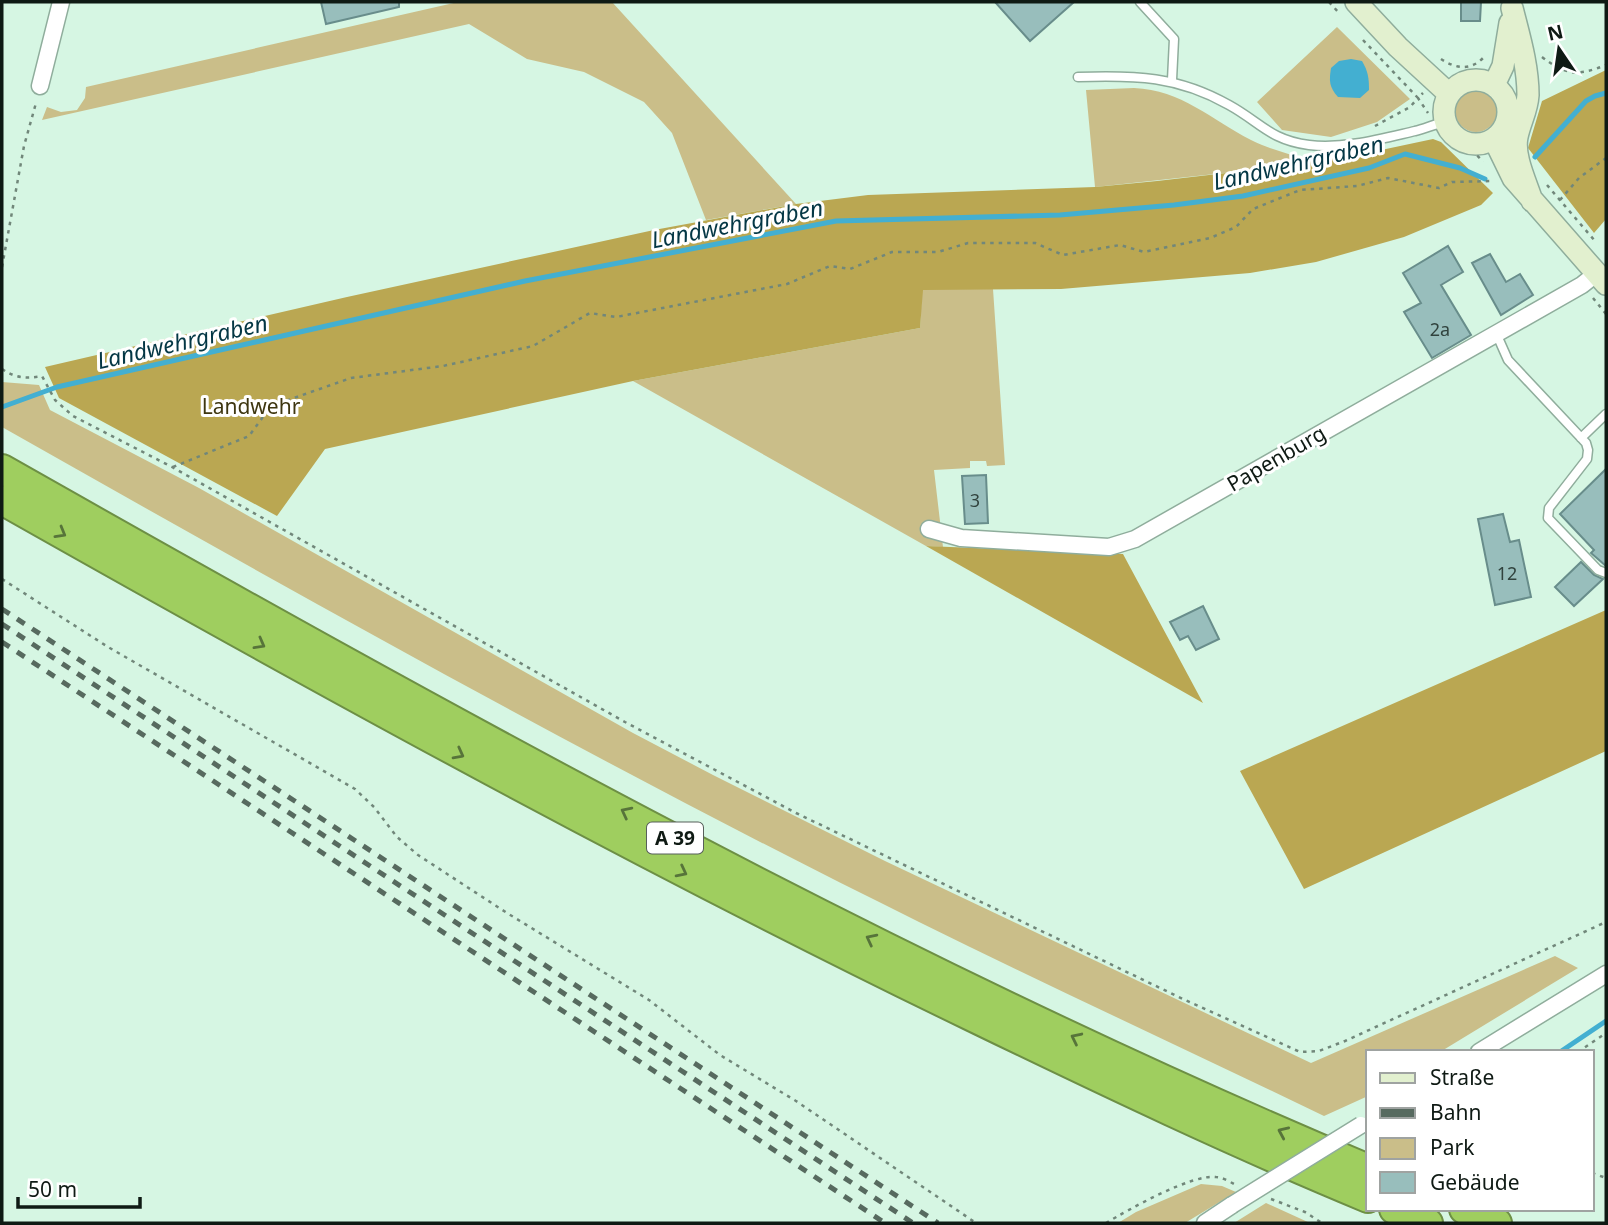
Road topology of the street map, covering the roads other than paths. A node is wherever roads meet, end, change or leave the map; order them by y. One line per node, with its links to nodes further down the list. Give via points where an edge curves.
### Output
1 (61, 2): 8 (street)
2 (1140, 2): 6 (lane, via 1174,39)
3 (1356, 2): 9 (main road)
4 (1512, 5): 7 (main road, via 1508,44); 12 (main road, via 1528,92 1516,149)
5 (1078, 77): 6 (lane, via 1126,75)
6 (1172, 80): 10 (lane, via 1229,105 1279,138 1308,145 1350,145)
7 (1494, 85): 9 (main road, via 1465,81); 11 (main road, via 1507,102 1508,112 1502,132)
8 (40, 86)
9 (1449, 94): 10 (main road)
10 (1441, 123): 11 (main road, via 1469,144)
11 (1494, 139): 12 (main road, via 1513,178)
12 (1532, 201): 13 (main road)
13 (1602, 279): 14 (street, Papenburg, via 1582,285)
14 (1496, 333): 16 (lane, via 1508,360); 19 (street, Papenburg, via 1135,539 1109,547 961,538)
15 (1606, 414): 16 (lane)
16 (1581, 438): 20 (lane, via 1587,459 1549,508 1548,518)
17 (2, 469): 24 (highway, A 39, one-way to 17, via 901,954 376,679)
18 (2, 500): 25 (highway, A 39, one-way to 25, via 363,702 739,901 1115,1086)
19 (929, 529)
20 (1606, 573)
21 (1606, 974): 22 (street)
22 (1482, 1050)
23 (1365, 1123): 28 (street, bridge)
24 (1366, 1168)
25 (1366, 1197)
26 (1399, 1211): 29 (highway)
27 (1469, 1211): 30 (highway)
28 (1205, 1223)
29 (1428, 1223)
30 (1497, 1223)

